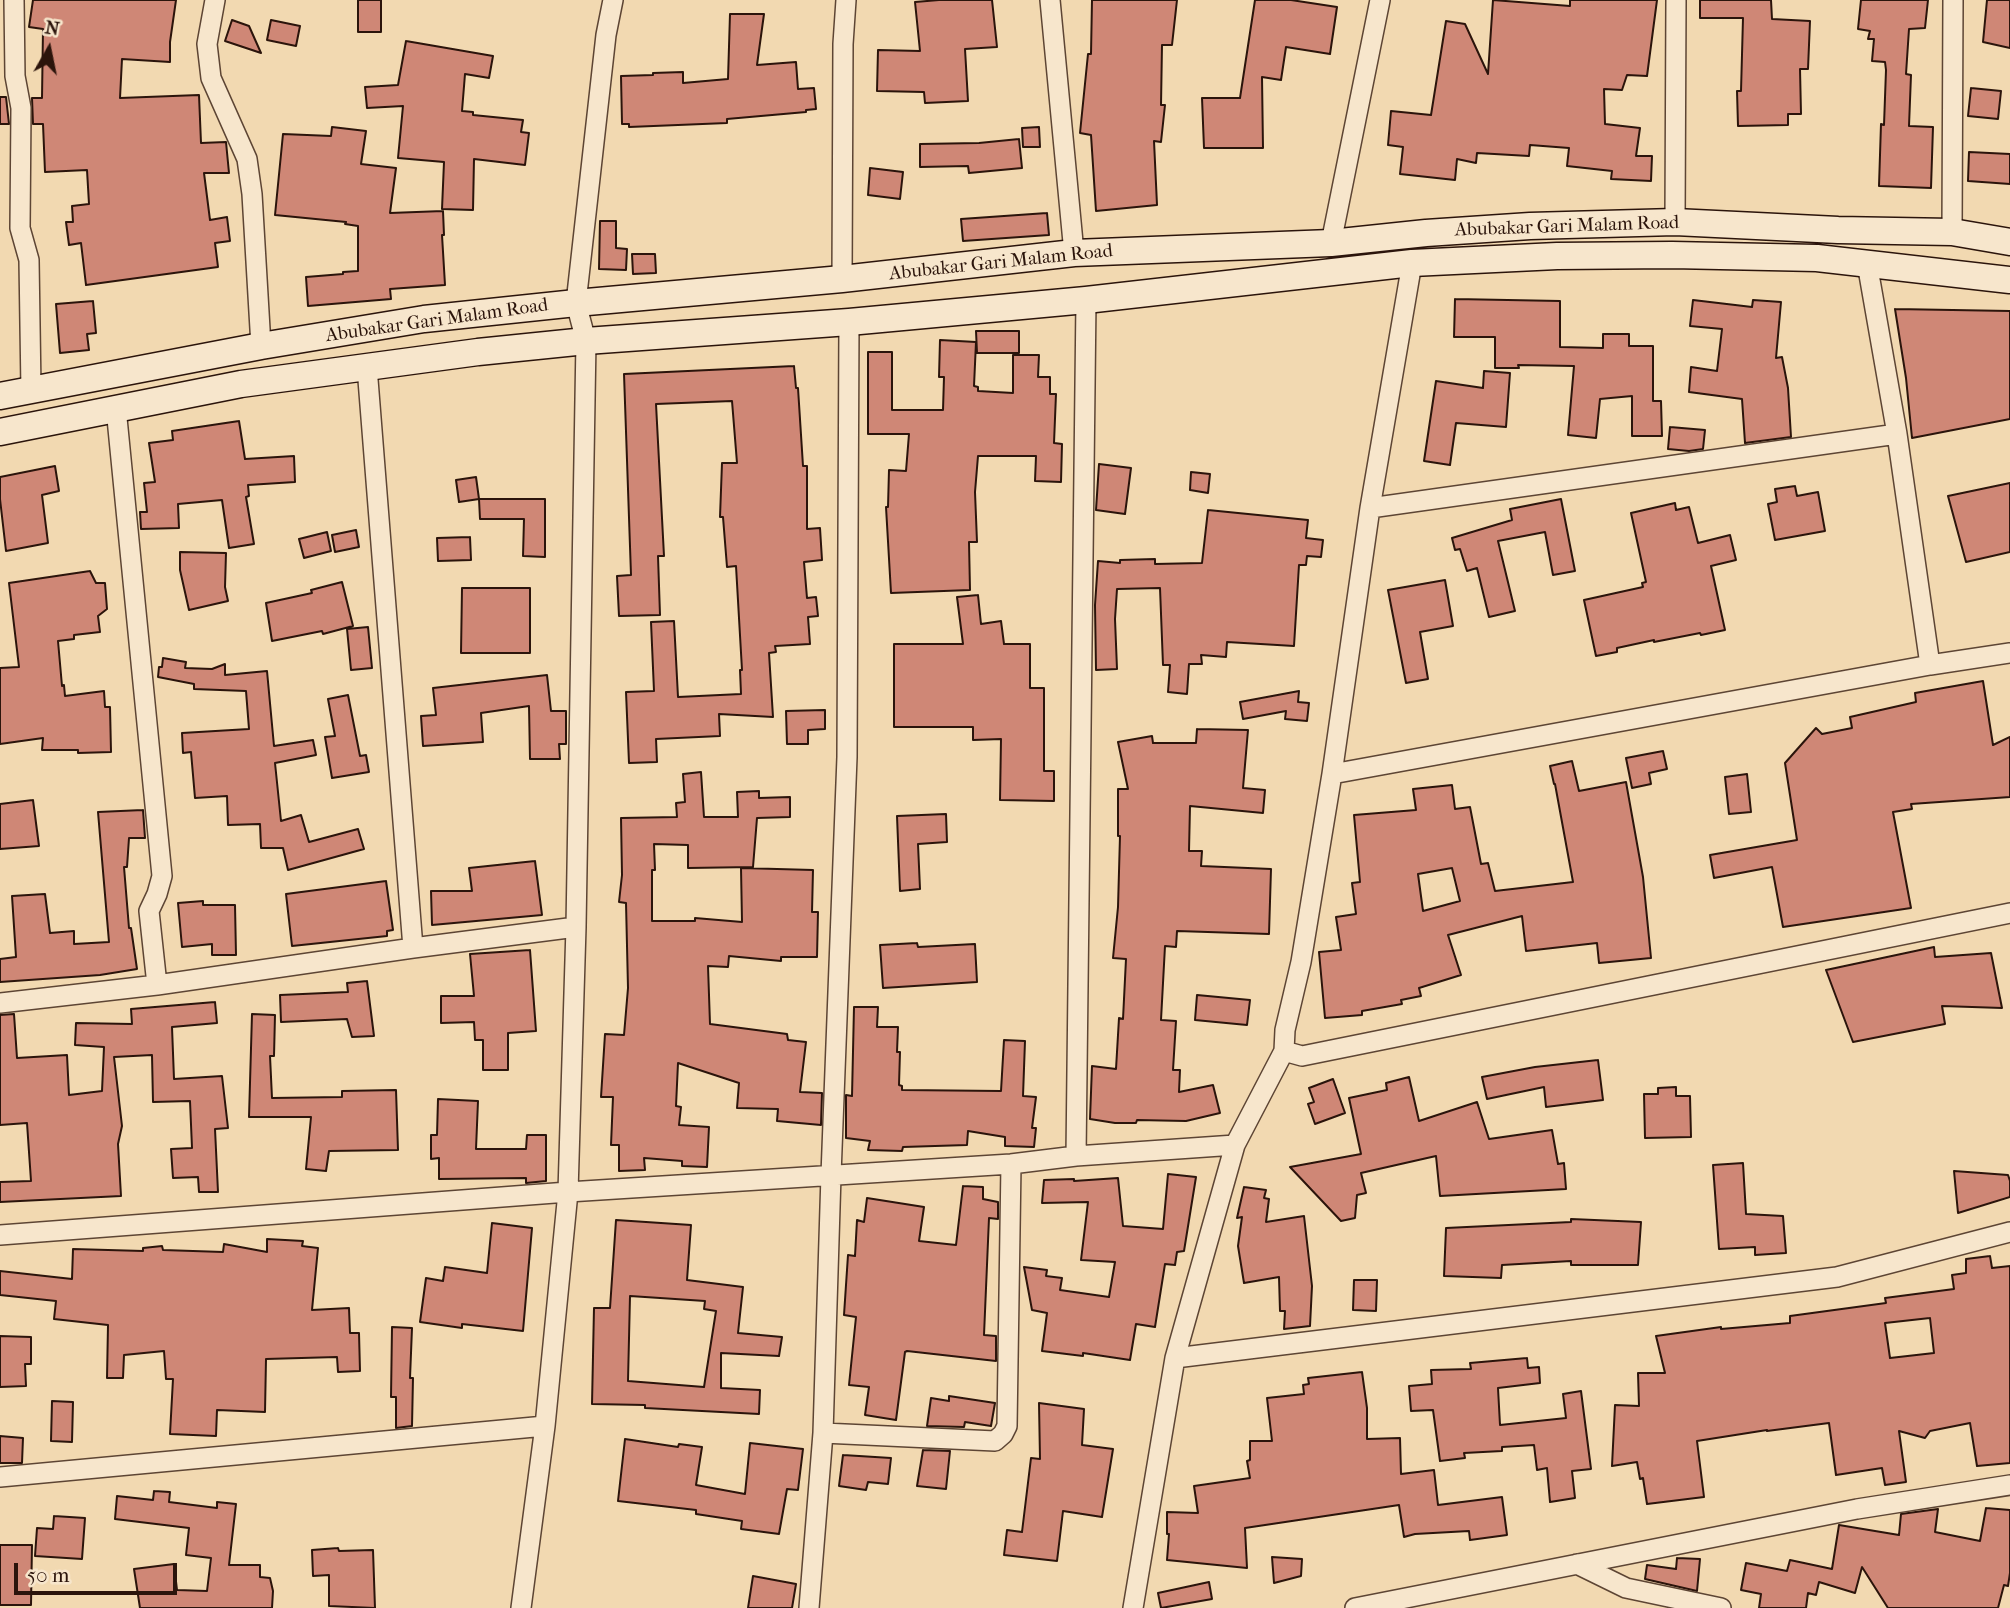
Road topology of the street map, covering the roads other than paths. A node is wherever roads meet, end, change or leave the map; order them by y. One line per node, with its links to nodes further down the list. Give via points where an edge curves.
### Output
1 (14, 0): 9 (street)
2 (215, 0): 23 (street, via 207,44 211,78 247,159)
3 (613, 0): 20 (street)
4 (846, 0): 17 (street)
5 (1050, 0): 14 (street)
6 (1380, 0): 13 (street)
7 (1676, 0): 10 (street)
8 (1953, 0): 11 (street)
9 (8, 76): 25 (street, via 21,108 20,228 29,260)
10 (1675, 222): 11 (street, Abubakar Gari Malam Road); 13 (street, Abubakar Gari Malam Road, via 1517,227)
11 (1952, 232): 12 (street, Abubakar Gari Malam Road)
12 (2010, 242)
13 (1331, 243): 14 (street, Abubakar Gari Malam Road)
14 (1074, 253): 17 (street, Abubakar Gari Malam Road)
15 (1412, 263): 16 (street, via 1672,255 1817,257); 19 (street); 30 (street)
16 (1867, 263): 18 (street); 29 (street)
17 (842, 279): 20 (street, Abubakar Gari Malam Road)
18 (2010, 280)
19 (1086, 300): 21 (street); 41 (street)
20 (576, 303): 22 (street); 23 (street, Abubakar Gari Malam Road, via 424,319)
21 (849, 322): 22 (street); 43 (street, via 847,757)
22 (586, 341): 24 (street); 35 (street)
23 (261, 346): 25 (street, Abubakar Gari Malam Road)
24 (368, 367): 27 (street, via 241,384); 36 (street)
25 (31, 390): 26 (street, Abubakar Gari Malam Road)
26 (0, 396)
27 (116, 408): 28 (street); 37 (street, via 162,876 149,911)
28 (0, 432)
29 (1896, 434): 30 (street); 32 (street)
30 (1370, 508): 33 (street)
31 (2010, 653): 32 (street)
32 (1930, 665): 33 (street)
33 (1332, 774): 39 (street)
34 (2010, 913): 39 (street, via 1302,1056)
35 (576, 927): 36 (street); 44 (street)
36 (413, 948): 37 (street)
37 (157, 985): 38 (street)
38 (0, 1003)
39 (1284, 1051): 40 (street)
40 (1235, 1145): 41 (street); 47 (street)
41 (1076, 1156): 42 (street)
42 (1010, 1164): 43 (street); 49 (street, via 1007,1426 1003,1434 995,1441)
43 (831, 1175): 44 (street); 49 (street)
44 (568, 1192): 46 (street); 48 (street)
45 (2010, 1232): 47 (street, via 1838,1277)
46 (0, 1235)
47 (1175, 1359): 55 (street)
48 (545, 1426): 50 (street); 53 (street)
49 (823, 1433): 54 (street)
50 (0, 1477)
51 (2010, 1485): 52 (street, via 1857,1508)
52 (1577, 1564): 56 (street); 57 (street, via 1626,1588)
53 (520, 1608)
54 (809, 1608)
55 (1133, 1608)
56 (1355, 1608)
57 (1721, 1608)

